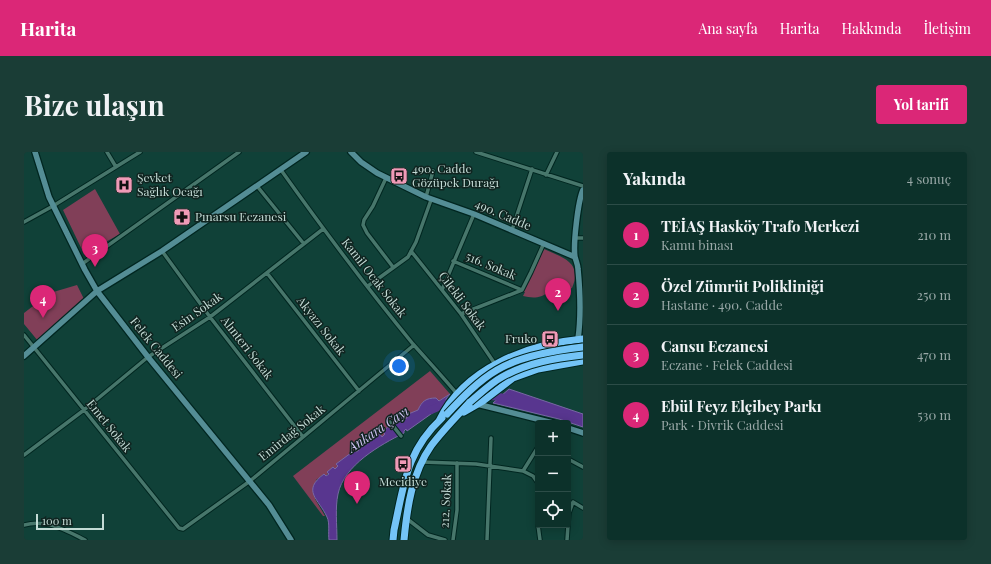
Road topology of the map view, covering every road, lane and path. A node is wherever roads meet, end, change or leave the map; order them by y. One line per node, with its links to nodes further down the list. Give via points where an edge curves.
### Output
1 (35, 152): 19 (street, Felek Caddesi)
2 (107, 152): 9 (street)
3 (140, 152): 9 (street)
4 (239, 152): 32 (street)
5 (350, 152): 14 (street, 490. Cadde)
6 (476, 152): 11 (street)
7 (557, 152): 13 (street)
8 (304, 153): 10 (street)
9 (116, 167): 19 (street)
10 (281, 170): 15 (street); 22 (street, Kamil Ocak Sokak)
11 (532, 170): 13 (street); 23 (street)
12 (433, 171): 18 (street)
13 (546, 175): 16 (street)
14 (386, 178): 18 (street, 490. Cadde); 33 (street, via 363,225)
15 (257, 186): 27 (street); 28 (street)
16 (583, 186)
17 (583, 190): 24 (street, via 577,217)
18 (428, 198): 20 (street, 490. Cadde); 29 (street, via 416,242)
19 (53, 206): 21 (street); 32 (street, Felek Caddesi)
20 (474, 214): 23 (street, 490. Cadde); 31 (street)
21 (24, 222)
22 (323, 229): 27 (street, Esin Sokak); 36 (street, Kamil Ocak Sokak)
23 (512, 230): 26 (street, 490. Cadde)
24 (576, 238): 25 (street); 30 (street)
25 (583, 238)
26 (544, 243): 30 (street, 490. Cadde); 38 (street)
27 (304, 244): 34 (street, Esin Sokak)
28 (162, 251): 39 (street); 41 (street, Alınteri Sokak)
29 (411, 251): 33 (street, via 408,257); 37 (street, Çilekli Sokak)
30 (575, 257): 35 (street)
31 (453, 261): 37 (street); 38 (street, 516. Sokak)
32 (82, 264): 39 (street, Felek Caddesi)
33 (393, 267): 36 (street)
34 (267, 273): 41 (street, Esin Sokak); 54 (street, Akyazı Sokak)
35 (581, 283): 43 (street)
36 (368, 286): 45 (street, Kamil Ocak Sokak)
37 (442, 290): 40 (street, Çilekli Sokak)
38 (522, 290): 40 (street)
39 (97, 291): 47 (street); 50 (street, Felek Caddesi)
40 (461, 314): 52 (street, Çilekli Sokak)
41 (210, 317): 50 (street, Esin Sokak); 63 (street, Alınteri Sokak)
42 (24, 335): 47 (street, Emet Sokak)
43 (580, 340): 44 (highway); 51 (highway, via 570,345 568,351 570,357)
44 (556, 343): 52 (highway); 53 (highway, via 561,344 565,353 564,361)
45 (414, 345): 54 (street, Emirdağ Sokak); 55 (street, Kamil Ocak Sokak)
46 (583, 347): 58 (highway, bridge, via 539,354 499,369)
47 (33, 348): 49 (street); 57 (street, Emet Sokak)
48 (583, 355): 56 (highway, bridge, via 546,360 517,370 487,388)
49 (24, 356)
50 (148, 357): 57 (street, Esin Sokak); 75 (street, Felek Caddesi)
51 (582, 361): 53 (highway)
52 (495, 364): 55 (highway)
53 (558, 365): 56 (highway, via 526,372)
54 (359, 390): 63 (street, Emirdağ Sokak)
55 (456, 396): 58 (highway)
56 (477, 402): 59 (street); 69 (highway, via 455,418 431,446)
57 (84, 410): 67 (street, Esin Sokak); 80 (street, Emet Sokak)
58 (445, 413): 85 (highway, via 414,453 408,468)
59 (541, 420)
60 (390, 422): 64 (street)
61 (571, 429): 62 (street)
62 (583, 434)
63 (303, 436): 75 (street, Emirdağ Sokak)
64 (401, 436)
65 (491, 438): 71 (street)
66 (535, 452): 73 (street)
67 (24, 455)
68 (571, 461): 72 (street)
69 (422, 462): 70 (street); 78 (highway, via 414,482)
70 (457, 463): 71 (street); 88 (street, 212. Sokak, via 458,510)
71 (490, 466): 73 (street); 89 (street)
72 (583, 468)
73 (523, 471): 74 (street)
74 (535, 479)
75 (250, 481): 80 (street, Emirdağ Sokak, via 183,529); 84 (street, Felek Caddesi)
76 (571, 508): 77 (street, via 573,502)
77 (583, 508)
78 (406, 518): 86 (highway); 87 (street, via 428,535)
79 (24, 525): 83 (street, via 45,523)
80 (179, 528)
81 (538, 528): 90 (street)
82 (568, 528): 91 (street)
83 (85, 540)
84 (291, 540)
85 (393, 540)
86 (404, 540)
87 (445, 540)
88 (453, 540)
89 (487, 540)
90 (540, 540)
91 (567, 540)

